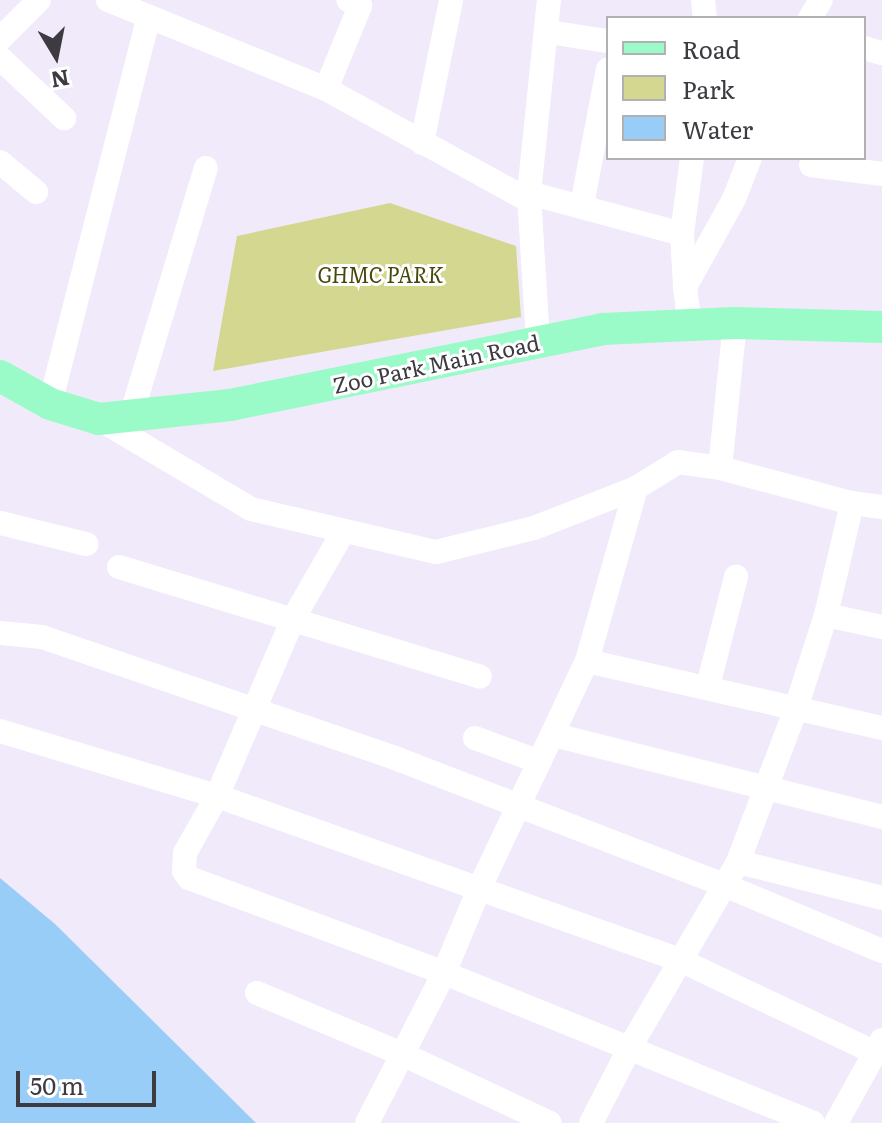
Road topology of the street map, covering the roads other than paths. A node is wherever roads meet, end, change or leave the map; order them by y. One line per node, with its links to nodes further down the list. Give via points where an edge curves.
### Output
1 (39, 0): 6 (street)
2 (108, 0): 7 (street)
3 (451, 0): 15 (street)
4 (549, 0): 8 (street)
5 (357, 2): 13 (street)
6 (9, 12): 9 (street)
7 (149, 17): 13 (street); 32 (street)
8 (548, 32): 10 (street); 23 (street)
9 (0, 39)
10 (606, 41)
11 (0, 58): 14 (street)
12 (606, 79): 24 (street)
13 (326, 89): 15 (street)
14 (64, 118)
15 (422, 143): 23 (street)
16 (692, 160): 25 (street)
17 (749, 160): 26 (street, via 734,199)
18 (0, 162): 22 (street)
19 (811, 165): 21 (street)
20 (206, 168): 33 (street)
21 (882, 174)
22 (36, 192)
23 (530, 197): 24 (street); 30 (street)
24 (582, 205): 25 (street)
25 (682, 234): 26 (street)
26 (685, 287): 28 (street)
27 (735, 323): 28 (main road, Zoo Park Main Road); 29 (main road, Zoo Park Main Road); 35 (street)
28 (690, 327): 30 (main road, Zoo Park Main Road, via 602,329)
29 (882, 327)
30 (538, 342): 33 (main road, Zoo Park Main Road, via 230,405)
31 (0, 376): 32 (main road, Zoo Park Main Road)
32 (50, 404): 34 (main road, Zoo Park Main Road)
33 (131, 416): 34 (main road, Zoo Park Main Road)
34 (99, 419): 40 (street, via 251,509)
35 (720, 468): 36 (street, via 678,462); 37 (street)
36 (636, 488): 40 (street, via 534,528 436,552); 48 (street)
37 (852, 503): 38 (street); 44 (street)
38 (882, 507)
39 (0, 523): 41 (street)
40 (343, 532): 45 (street)
41 (86, 544)
42 (119, 567): 45 (street)
43 (736, 577): 50 (street)
44 (826, 615): 46 (street); 52 (street)
45 (293, 619): 49 (street); 51 (street)
46 (882, 627)
47 (0, 633): 51 (street, via 42,637)
48 (587, 661): 50 (street); 55 (street)
49 (480, 677)
50 (708, 686): 52 (street)
51 (253, 707): 59 (street); 60 (street)
52 (795, 711): 53 (street); 58 (street)
53 (882, 728)
54 (0, 731): 59 (street)
55 (554, 735): 57 (street); 58 (street)
56 (475, 738): 57 (street)
57 (540, 762): 60 (street)
58 (768, 787): 61 (street); 62 (street)
59 (217, 796): 64 (street); 68 (street, via 185,853 189,878)
60 (519, 807): 63 (street); 64 (street)
61 (882, 817)
62 (738, 862): 63 (street); 65 (street)
63 (724, 885): 66 (street); 67 (street)
64 (480, 887): 67 (street); 68 (street)
65 (882, 898)
66 (882, 951)
67 (682, 961): 70 (street); 71 (street)
68 (444, 973): 71 (street); 72 (street)
69 (257, 993): 72 (street)
70 (879, 1046): 77 (street)
71 (630, 1047): 75 (street); 76 (street)
72 (402, 1054): 73 (street); 74 (street)
73 (367, 1123)
74 (550, 1123)
75 (591, 1123)
76 (813, 1123)
77 (836, 1123)

